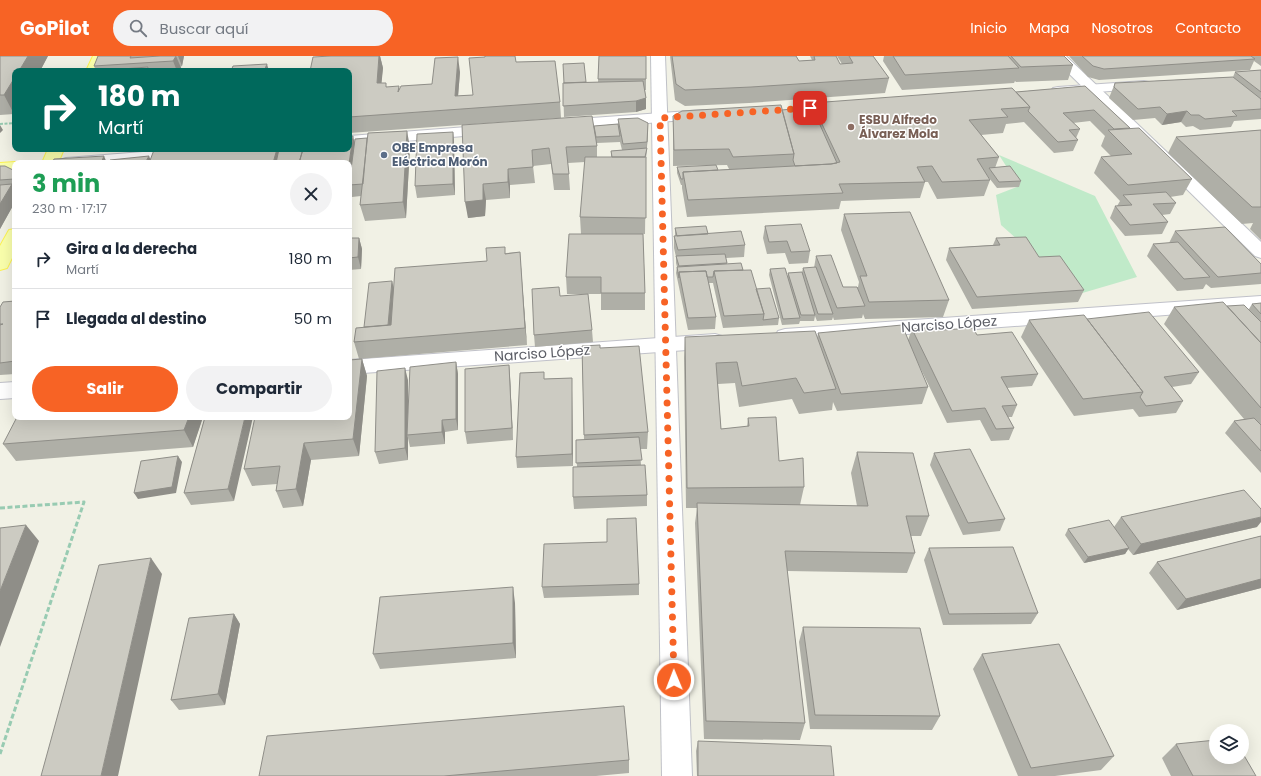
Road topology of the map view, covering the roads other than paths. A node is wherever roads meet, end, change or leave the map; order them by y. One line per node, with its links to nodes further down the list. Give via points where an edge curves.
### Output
1 (100, 56): 4 (main road)
2 (658, 56): 9 (main road)
3 (1058, 56): 6 (main road)
4 (94, 68)
5 (1160, 84): 6 (main road)
6 (1090, 89): 7 (main road); 18 (main road)
7 (1044, 92)
8 (715, 114): 9 (main road)
9 (660, 118): 10 (main road); 23 (main road)
10 (548, 126)
11 (508, 129): 12 (main road)
12 (352, 141)
13 (194, 153): 14 (main road)
14 (104, 160)
15 (12, 167): 16 (main road)
16 (0, 168)
17 (12, 240): 19 (main road)
18 (1261, 252)
19 (0, 264)
20 (1261, 302): 21 (main road, Narciso López)
21 (769, 337)
22 (737, 339): 23 (main road, Narciso López)
23 (665, 344): 24 (main road, Narciso López); 27 (main road)
24 (352, 367)
25 (12, 390): 26 (main road)
26 (0, 391)
27 (677, 776)

